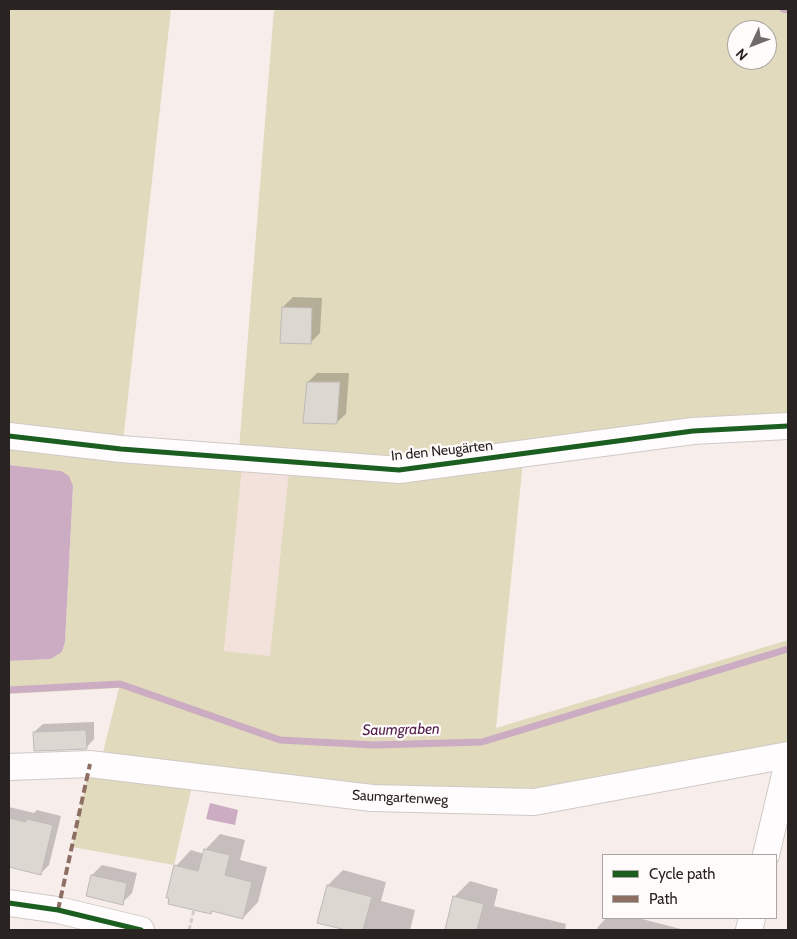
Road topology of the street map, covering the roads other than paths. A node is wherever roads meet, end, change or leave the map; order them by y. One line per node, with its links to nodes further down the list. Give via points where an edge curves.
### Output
1 (788, 426): 2 (street, In den Neugärten, via 693,431 399,470 121,449)
2 (9, 436)
3 (788, 755): 5 (street, Saumgartenweg, via 534,802 372,798 90,764)
4 (788, 762): 6 (street)
5 (9, 767)
6 (766, 854)
7 (9, 903): 8 (street, via 58,910)
8 (141, 930)

